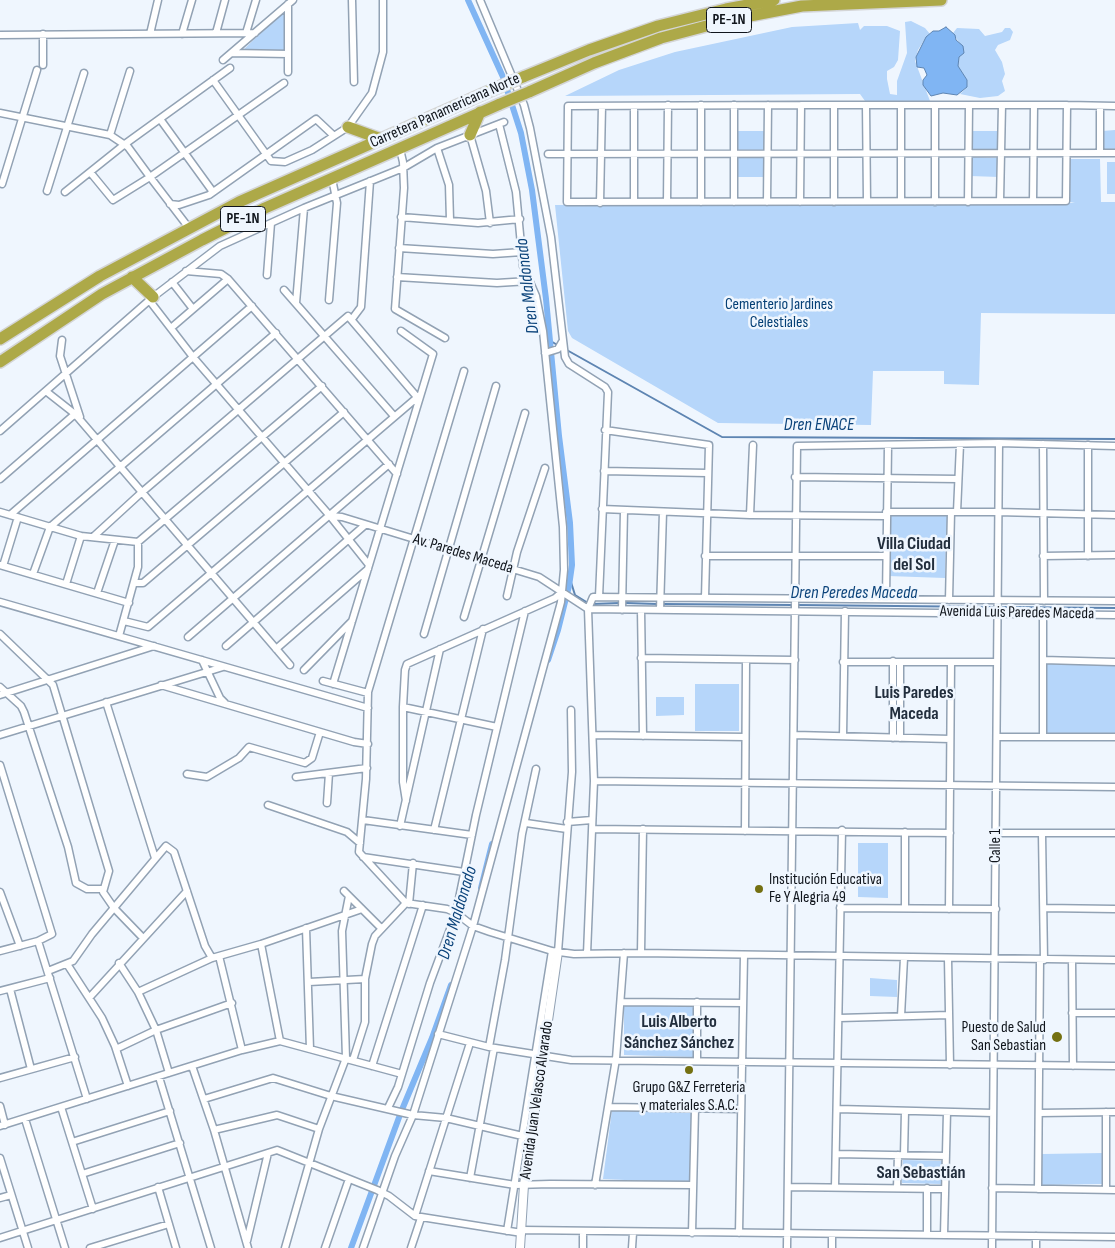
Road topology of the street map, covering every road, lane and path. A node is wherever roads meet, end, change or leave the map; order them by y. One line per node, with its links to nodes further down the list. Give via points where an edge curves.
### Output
1 (158, 0): 14 (street)
2 (192, 0): 15 (street)
3 (225, 0): 16 (street)
4 (256, 0): 11 (street)
5 (352, 0): 26 (street)
6 (384, 0): 51 (street, via 383,52 376,81 372,93)
7 (480, 0): 135 (street, via 524,105 530,128 551,237)
8 (774, 0): 55 (highway, Carretera Panamericana Norte / PE-1N, bridge, via 658,26 589,50)
9 (941, 0): 45 (highway, Carretera Panamericana Norte / PE-1N, bridge, via 802,6 729,20 661,38)
10 (290, 2): 12 (street); 19 (street)
11 (246, 33): 12 (street); 16 (street)
12 (255, 33): 18 (street)
13 (43, 34): 14 (street); 17 (street); 48 (street, via 40,68)
14 (150, 34): 15 (street)
15 (182, 34): 16 (street)
16 (216, 34)
17 (0, 35)
18 (232, 53): 19 (street); 20 (street)
19 (288, 54): 24 (street)
20 (223, 60)
21 (230, 68): 25 (street)
22 (130, 70): 52 (street)
23 (84, 72): 50 (street)
24 (288, 72)
25 (213, 80): 47 (street); 49 (street)
26 (354, 82)
27 (284, 83): 47 (street)
28 (801, 104): 32 (street); 33 (street); 79 (street)
29 (668, 105): 30 (street); 42 (street); 75 (street)
30 (701, 105): 31 (street); 76 (street)
31 (734, 105): 32 (street); 77 (street)
32 (768, 105): 78 (street)
33 (834, 105): 34 (street); 60 (street)
34 (866, 105): 35 (street); 61 (street)
35 (901, 105): 36 (street); 62 (street)
36 (935, 105): 37 (street); 63 (street)
37 (969, 105): 38 (street); 64 (street)
38 (1002, 105): 39 (street); 65 (street)
39 (1034, 105): 40 (street); 66 (street)
40 (1067, 105): 43 (street); 67 (street)
41 (602, 106): 42 (street); 72 (street, via 568,106); 73 (street)
42 (634, 106): 74 (street)
43 (1100, 106): 44 (street); 68 (street)
44 (1115, 106)
45 (480, 112): 54 (highway); 58 (highway, Carretera Panamericana Norte / PE-1N)
46 (0, 113): 48 (street)
47 (239, 116): 59 (street); 70 (street)
48 (22, 118): 50 (street); 85 (street)
49 (160, 119): 56 (street); 59 (street)
50 (67, 126): 52 (street); 86 (street)
51 (348, 127): 53 (street); 55 (highway)
52 (110, 135): 56 (street)
53 (333, 135): 70 (street, via 312,150 285,162 271,161); 70 (street, via 316,119)
54 (470, 135): 57 (street); 107 (street, via 502,123); 110 (street, via 485,186)
55 (381, 139): 111 (highway, Carretera Panamericana Norte / PE-1N, via 239,202)
56 (125, 144): 81 (street); 82 (street)
57 (437, 148): 80 (street); 108 (street, via 449,185)
58 (400, 149): 80 (street); 83 (highway, Carretera Panamericana Norte / PE-1N)
59 (185, 153): 82 (street); 88 (street)
60 (834, 153): 61 (street); 79 (street); 99 (street)
61 (867, 153): 62 (street); 90 (street)
62 (901, 153): 63 (street); 100 (street)
63 (935, 153): 64 (street); 101 (street)
64 (968, 153): 65 (street); 102 (street)
65 (1001, 153): 66 (street); 91 (street)
66 (1034, 153): 67 (street); 92 (street)
67 (1066, 153): 68 (street); 92 (street, via 1066,201)
68 (1100, 153): 69 (street)
69 (1115, 153)
70 (266, 154): 88 (street)
71 (548, 154): 72 (street)
72 (568, 154): 73 (street); 103 (street, via 567,202)
73 (601, 154): 74 (street); 103 (street)
74 (634, 154): 75 (street); 93 (street)
75 (667, 154): 76 (street); 94 (street)
76 (701, 154): 77 (street); 95 (street)
77 (734, 154): 78 (street); 96 (street)
78 (768, 154): 79 (street); 97 (street)
79 (801, 154): 98 (street)
80 (403, 168): 84 (street); 106 (street)
81 (90, 172): 82 (street, via 113,200); 87 (street)
82 (150, 177): 104 (street)
83 (332, 179): 89 (street); 116 (highway, Carretera Panamericana Norte / PE-1N, via 265,208)
84 (370, 181): 89 (street); 127 (street, via 360,307)
85 (2, 184)
86 (47, 191)
87 (65, 192)
88 (213, 192): 104 (street, via 190,203)
89 (337, 195): 105 (street); 123 (street)
90 (867, 201): 99 (street); 100 (street)
91 (1000, 201): 92 (street); 102 (street)
92 (1033, 201)
93 (634, 202): 94 (street); 103 (street)
94 (667, 202): 95 (street)
95 (701, 202): 96 (street)
96 (734, 202): 97 (street)
97 (767, 202): 98 (street)
98 (800, 202): 99 (street)
99 (834, 202)
100 (901, 202): 101 (street)
101 (935, 202): 102 (street)
102 (968, 202)
103 (600, 203)
104 (170, 204): 111 (street)
105 (304, 208): 109 (street); 124 (street)
106 (401, 217): 108 (street); 112 (street)
107 (520, 219): 110 (street); 113 (street)
108 (450, 220): 110 (street)
109 (271, 223): 114 (street, via 220,246); 115 (street)
110 (490, 223)
111 (190, 228): 132 (highway, Carretera Panamericana Norte / PE-1N, via 100,276)
112 (399, 248): 113 (street, via 493,254); 117 (street)
113 (522, 252): 119 (street)
114 (186, 271): 118 (street, via 222,274); 120 (street)
115 (267, 275)
116 (132, 277): 122 (highway); 139 (highway, Carretera Panamericana Norte / PE-1N)
117 (397, 277): 119 (street, via 497,283); 133 (street, via 395,309)
118 (228, 279): 125 (street); 126 (street)
119 (529, 281): 136 (street, via 536,296)
120 (172, 282): 122 (street); 126 (street)
121 (284, 290): 124 (street)
122 (151, 299): 128 (street); 141 (street)
123 (329, 300)
124 (296, 303): 131 (street)
125 (252, 306): 130 (street); 137 (street)
126 (193, 310): 128 (street)
127 (352, 319): 131 (street, via 346,317); 146 (street)
128 (171, 328): 137 (street)
129 (401, 331): 146 (street, via 433,354)
130 (276, 333): 138 (street); 142 (street)
131 (325, 336): 138 (street); 151 (street)
132 (0, 338)
133 (445, 338)
134 (62, 340): 141 (street, via 60,356)
135 (562, 342): 136 (street, via 558,349); 153 (street, via 567,362 606,387)
136 (545, 353): 220 (street, via 563,527)
137 (193, 357): 142 (street); 157 (street)
138 (298, 359): 143 (street); 147 (street)
139 (0, 362)
140 (464, 371): 202 (street)
141 (67, 374): 145 (street); 152 (street)
142 (215, 384): 147 (street); 167 (street)
143 (322, 386): 148 (street); 155 (street)
144 (496, 386): 205 (street)
145 (47, 392): 150 (street); 154 (street)
146 (419, 395): 151 (street); 171 (street)
147 (239, 411): 155 (street); 177 (street)
148 (344, 412): 156 (street); 165 (street)
149 (525, 413): 212 (street)
150 (75, 414): 152 (street); 174 (street)
151 (394, 416): 156 (street)
152 (81, 421): 157 (street)
153 (605, 430): 169 (street); 170 (street, via 709,445)
154 (0, 431)
155 (262, 438): 165 (street); 194 (street)
156 (368, 439): 166 (street); 176 (street)
157 (97, 441): 167 (street); 188 (street)
158 (999, 443): 159 (street); 160 (street); 183 (street, Calle 1)
159 (960, 444): 162 (street); 175 (street)
160 (1043, 444): 163 (street); 184 (street)
161 (753, 446): 189 (street)
162 (888, 446): 172 (street, via 797,446); 173 (street)
163 (1088, 446): 164 (street); 187 (street)
164 (1115, 446)
165 (285, 464): 176 (street); 204 (street)
166 (389, 464): 171 (street); 192 (street)
167 (120, 468): 177 (street); 196 (street)
168 (545, 468): 215 (street)
169 (604, 472): 170 (street); 178 (street)
170 (707, 473): 185 (street)
171 (397, 474): 197 (street)
172 (796, 477): 173 (street); 190 (street)
173 (886, 478): 175 (street); 186 (street)
174 (0, 479)
175 (958, 479): 182 (street)
176 (308, 491): 192 (street); 216 (street)
177 (141, 493): 194 (street); 199 (street)
178 (602, 509): 179 (street); 223 (street)
179 (624, 510): 181 (street); 224 (street)
180 (0, 512): 188 (street)
181 (663, 512): 185 (street); 225 (street)
182 (954, 512): 183 (street); 186 (street); 230 (street)
183 (998, 512): 184 (street); 231 (street, Calle 1)
184 (1044, 513): 187 (street); 210 (street)
185 (706, 514): 189 (street); 207 (street)
186 (886, 514): 190 (street); 209 (street)
187 (1088, 514): 191 (street); 211 (street)
188 (10, 515): 193 (street)
189 (750, 515): 190 (street)
190 (795, 515): 208 (street)
191 (1115, 515)
192 (330, 516): 195 (street, Av. Paredes Maceda); 200 (street); 226 (street)
193 (18, 517): 196 (street); 213 (street)
194 (165, 520): 203 (street); 204 (street)
195 (365, 524): 197 (street, Av. Paredes Maceda); 200 (street)
196 (50, 527): 198 (street); 217 (street)
197 (380, 530): 202 (street, Av. Paredes Maceda); 214 (street)
198 (81, 536): 199 (street); 219 (street)
199 (93, 538): 201 (street)
200 (349, 539): 214 (street); 249 (street)
201 (115, 540): 203 (street); 221 (street)
202 (414, 540): 205 (street, Av. Paredes Maceda); 278 (street)
203 (138, 542): 218 (street)
204 (188, 546): 216 (street); 218 (street, via 143,584)
205 (447, 550): 212 (street, Av. Paredes Maceda); 252 (street)
206 (1115, 555): 211 (street)
207 (705, 556): 208 (street); 227 (street)
208 (796, 556): 209 (street); 228 (street)
209 (886, 556): 229 (street)
210 (1043, 556): 211 (street); 232 (street)
211 (1088, 556)
212 (481, 560): 215 (street, Av. Paredes Maceda); 246 (street)
213 (1, 565): 217 (street)
214 (369, 567): 247 (street); 257 (street)
215 (514, 569): 220 (street, Av. Paredes Maceda, via 539,577); 222 (street)
216 (210, 572): 226 (street); 248 (street, via 148,626)
217 (33, 574): 219 (street)
218 (134, 583): 235 (street)
219 (66, 584): 221 (street)
220 (562, 592): 236 (street, Av. Paredes Maceda); 240 (street); 357 (street)
221 (97, 593): 235 (street)
222 (507, 596)
223 (599, 597): 224 (street); 236 (street, via 591,598)
224 (623, 597): 225 (street); 237 (street)
225 (660, 597): 227 (street); 239 (street)
226 (232, 598): 249 (street); 254 (street)
227 (704, 598): 228 (street)
228 (796, 599): 229 (street); 241 (street)
229 (886, 599): 230 (street)
230 (949, 600): 231 (street)
231 (998, 601): 232 (street); 243 (street, Calle 1)
232 (1044, 601): 233 (street)
233 (1115, 601)
234 (0, 602): 253 (street)
235 (129, 603): 248 (street)
236 (588, 609): 237 (street, Avenida Luis Paredes Maceda); 292 (street)
237 (622, 610): 238 (street, Avenida Luis Paredes Maceda)
238 (641, 610): 239 (street, Avenida Luis Paredes Maceda); 259 (street)
239 (660, 610): 241 (street, Avenida Luis Paredes Maceda)
240 (525, 611): 250 (street); 289 (street)
241 (796, 611): 242 (street, Avenida Luis Paredes Maceda); 262 (street)
242 (844, 611): 243 (street, Avenida Luis Paredes Maceda); 264 (street)
243 (998, 612): 244 (street, Avenida Luis Paredes Maceda); 267 (street, Calle 1)
244 (1043, 614): 245 (street, Avenida Luis Paredes Maceda); 263 (street)
245 (1115, 615)
246 (464, 617)
247 (353, 620): 271 (street); 275 (street)
248 (124, 621): 253 (street)
249 (253, 623): 256 (street); 257 (street)
250 (483, 629): 258 (street); 287 (street)
251 (0, 634): 273 (street)
252 (424, 634)
253 (118, 636): 255 (street)
254 (188, 637)
255 (154, 646): 260 (street); 273 (street)
256 (226, 646)
257 (276, 649): 269 (street)
258 (440, 649): 282 (street, via 406,666); 285 (street)
259 (641, 658): 261 (street); 294 (street)
260 (202, 660): 270 (street); 272 (street)
261 (746, 660): 262 (street); 296 (street)
262 (795, 660): 293 (street)
263 (1043, 660): 268 (street); 298 (street)
264 (843, 662): 265 (street); 295 (street)
265 (896, 662): 266 (street); 300 (street)
266 (951, 662): 267 (street); 301 (street)
267 (997, 662): 297 (street, Calle 1)
268 (1115, 662)
269 (290, 665)
270 (224, 666): 272 (street); 283 (street)
271 (304, 670)
272 (208, 671): 276 (street); 281 (street, via 220,698)
273 (50, 681): 279 (street); 286 (street)
274 (323, 681): 275 (street)
275 (333, 684): 278 (street)
276 (161, 685): 280 (street); 281 (street)
277 (0, 687): 279 (street)
278 (368, 693): 283 (street)
279 (3, 694): 288 (street, via 21,706)
280 (106, 702): 286 (street); 337 (street)
281 (227, 705): 290 (street)
282 (403, 707): 285 (street); 315 (street, via 403,788)
283 (368, 708): 302 (street)
284 (571, 710): 322 (street, via 572,772)
285 (426, 711): 287 (street); 315 (street)
286 (63, 716): 288 (street); 340 (street, via 109,871)
287 (463, 718): 289 (street); 325 (street)
288 (29, 726): 291 (street); 340 (street, via 76,883 87,889)
289 (497, 727): 334 (street)
290 (320, 732): 302 (street); 307 (street, via 312,758 305,764 249,747 239,758 207,777)
291 (0, 735)
292 (593, 735): 294 (street); 309 (street)
293 (795, 735): 295 (street); 311 (street)
294 (643, 736): 296 (street)
295 (843, 736): 300 (street)
296 (745, 737): 310 (street)
297 (997, 737): 298 (street); 313 (street, Calle 1)
298 (1043, 737): 299 (street)
299 (1115, 737)
300 (896, 738): 301 (street)
301 (950, 739): 312 (street)
302 (368, 744): 304 (street)
303 (0, 765): 362 (street, via 52,934)
304 (367, 768): 306 (street); 318 (street)
305 (536, 769): 320 (street)
306 (329, 773): 308 (street); 316 (street)
307 (187, 774)
308 (296, 777)
309 (594, 781): 310 (street); 319 (street)
310 (745, 784): 311 (street); 327 (street)
311 (794, 784): 312 (street); 328 (street)
312 (950, 785): 313 (street); 330 (street)
313 (996, 785): 314 (street); 331 (street, Calle 1)
314 (1115, 787)
315 (406, 801): 321 (street)
316 (328, 804)
317 (268, 805): 335 (street, via 347,832)
318 (363, 820): 321 (street); 335 (street)
319 (592, 820): 322 (street); 323 (street)
320 (526, 823): 322 (street); 361 (street)
321 (400, 826): 325 (street)
322 (567, 826): 366 (street)
323 (593, 829): 324 (street); 369 (street)
324 (643, 829): 327 (street); 367 (street)
325 (434, 830): 334 (street)
326 (842, 830): 328 (street); 329 (street); 348 (street)
327 (745, 831): 328 (street)
328 (794, 831): 371 (street)
329 (904, 832): 330 (street); 349 (street)
330 (950, 833): 352 (street)
331 (996, 833): 333 (street); 353 (street, Calle 1)
332 (1115, 833): 333 (street)
333 (1042, 834): 350 (street)
334 (472, 835): 339 (street)
335 (360, 843): 336 (street, via 359,852)
336 (363, 857): 338 (street); 345 (street)
337 (155, 858): 341 (street, via 164,848 172,848); 347 (street)
338 (413, 864): 339 (street); 345 (street)
339 (464, 872): 355 (street)
340 (102, 889): 347 (street)
341 (187, 891): 360 (street); 372 (street, via 204,946)
342 (344, 891): 344 (street)
343 (0, 892): 364 (street)
344 (349, 896): 351 (street); 356 (street)
345 (407, 903): 346 (street); 359 (street)
346 (423, 905): 355 (street); 419 (street)
347 (114, 908): 360 (street); 381 (street, via 73,961)
348 (840, 908): 349 (street); 373 (street)
349 (905, 908): 352 (street)
350 (1044, 908): 354 (street); 377 (street)
351 (362, 909): 356 (street); 359 (street)
352 (949, 909): 353 (street)
353 (996, 909): 376 (street, Calle 1)
354 (1115, 909)
355 (456, 912): 357 (street); 425 (street)
356 (344, 915): 358 (street); 385 (street)
357 (473, 926): 361 (street); 401 (street)
358 (306, 928): 363 (street); 386 (street)
359 (381, 928): 384 (street, via 370,950)
360 (143, 938): 380 (street)
361 (508, 938): 366 (street); 404 (street)
362 (38, 941): 364 (street); 382 (street)
363 (261, 944): 372 (street); 402 (street)
364 (20, 946): 365 (street)
365 (0, 951)
366 (555, 951): 369 (street); 408 (street, Avenida Juan Velasco Alvarado)
367 (642, 952): 368 (street); 370 (street)
368 (624, 953): 369 (street); 391 (street)
369 (587, 954)
370 (744, 955): 371 (street); 394 (street)
371 (791, 955): 373 (street); 414 (street)
372 (216, 957): 389 (street); 393 (street)
373 (840, 957): 374 (street); 399 (street)
374 (904, 958): 375 (street); 398 (street)
375 (948, 959): 376 (street); 397 (street)
376 (994, 959): 377 (street); 420 (street, Calle 1)
377 (1042, 960): 378 (street); 417 (street)
378 (1072, 960): 379 (street); 395 (street)
379 (1115, 960)
380 (120, 963): 389 (street); 390 (street)
381 (66, 964): 382 (street); 390 (street)
382 (48, 971): 383 (street)
383 (50, 978): 387 (street); 409 (street)
384 (365, 979): 385 (street); 410 (street, via 365,1022)
385 (342, 980): 386 (street); 410 (street)
386 (309, 982): 406 (street)
387 (10, 989): 388 (street); 423 (street)
388 (0, 991)
389 (138, 992): 400 (street)
390 (89, 998): 405 (street)
391 (622, 1002): 392 (street); 411 (street)
392 (697, 1002): 394 (street); 412 (street)
393 (232, 1003): 400 (street); 407 (street)
394 (743, 1003): 413 (street)
395 (1072, 1013): 396 (street); 421 (street)
396 (1115, 1013)
397 (949, 1015): 398 (street); 416 (street)
398 (901, 1016): 399 (street)
399 (839, 1018): 415 (street)
400 (156, 1030): 405 (street); 424 (street)
401 (438, 1034): 403 (street); 446 (street)
402 (280, 1041): 406 (street); 407 (street)
403 (470, 1043): 404 (street); 447 (street)
404 (492, 1048): 408 (street); 450 (street)
405 (116, 1049): 428 (street)
406 (310, 1049): 410 (street)
407 (242, 1050): 418 (street)
408 (539, 1056): 411 (street, via 571,1060); 453 (street); 454 (street, Avenida Juan Velasco Alvarado)
409 (75, 1057): 423 (street); 430 (street)
410 (349, 1059): 419 (street); 429 (street)
411 (616, 1059): 412 (street); 434 (street)
412 (697, 1061): 413 (street)
413 (742, 1063): 414 (street); 437 (street)
414 (790, 1064): 415 (street); 474 (street)
415 (838, 1064): 416 (street); 438 (street)
416 (950, 1065): 420 (street)
417 (1039, 1065): 420 (street); 421 (street); 445 (street)
418 (192, 1066): 424 (street); 431 (street)
419 (372, 1066): 425 (street)
420 (993, 1066): 444 (street, Calle 1)
421 (1073, 1066): 422 (street)
422 (1115, 1066)
423 (31, 1069): 427 (street)
424 (169, 1073): 426 (street)
425 (402, 1074): 435 (street)
426 (159, 1077): 428 (street); 439 (street)
427 (0, 1078)
428 (128, 1086): 430 (street)
429 (332, 1096): 431 (street, via 273,1078); 435 (street); 451 (street)
430 (88, 1100): 433 (street)
431 (204, 1100): 452 (street)
432 (0, 1106): 449 (street)
433 (61, 1107): 448 (street); 455 (street)
434 (608, 1107): 436 (street); 471 (street)
435 (388, 1108): 446 (street)
436 (695, 1109): 437 (street); 472 (street)
437 (741, 1109): 496 (street)
438 (838, 1109): 440 (street); 458 (street)
439 (170, 1111): 455 (street); 456 (street)
440 (905, 1111): 441 (street); 459 (street)
441 (947, 1112): 444 (street); 460 (street)
442 (1106, 1112): 443 (street); 445 (street); 481 (street)
443 (1115, 1112)
444 (993, 1113): 478 (street, Calle 1)
445 (1039, 1113): 480 (street)
446 (414, 1115): 447 (street); 483 (street)
447 (446, 1118): 450 (street); 464 (street)
448 (25, 1119): 449 (street); 488 (street)
449 (3, 1125)
450 (479, 1126): 453 (street); 467 (street)
451 (319, 1129): 452 (street, via 276,1115); 462 (street)
452 (214, 1130): 463 (street)
453 (522, 1136): 454 (street); 469 (street)
454 (531, 1138): 470 (street, Avenida Juan Velasco Alvarado)
455 (72, 1142): 465 (street)
456 (180, 1143): 465 (street); 466 (street)
457 (268, 1152): 462 (street, via 277,1150); 463 (street); 505 (street)
458 (836, 1154): 459 (street); 475 (street)
459 (901, 1155): 460 (street); 476 (street)
460 (946, 1156): 479 (street)
461 (0, 1161): 484 (street)
462 (309, 1162): 468 (street); 511 (street)
463 (224, 1166): 466 (street); 505 (street)
464 (429, 1171): 467 (street); 487 (street)
465 (82, 1174): 486 (street)
466 (190, 1177): 473 (street); 510 (street)
467 (470, 1178): 469 (street)
468 (349, 1179): 483 (street); 512 (street)
469 (515, 1185): 470 (street); 491 (street)
470 (524, 1185): 471 (street); 492 (street, Avenida Juan Velasco Alvarado)
471 (595, 1185): 472 (street)
472 (693, 1186): 495 (street)
473 (158, 1187): 486 (street); 489 (street)
474 (788, 1187): 475 (street); 497 (street)
475 (835, 1187): 476 (street)
476 (897, 1188): 477 (street)
477 (927, 1188): 479 (street); 499 (street)
478 (992, 1188): 480 (street); 501 (street, Calle 1)
479 (945, 1189): 500 (street)
480 (1038, 1189): 481 (street)
481 (1106, 1190): 482 (street)
482 (1115, 1190)
483 (380, 1191): 487 (street); 513 (street)
484 (11, 1195): 485 (street); 490 (street)
485 (0, 1198)
486 (93, 1209): 488 (street)
487 (418, 1217): 491 (street); 514 (street)
488 (57, 1220): 490 (street); 507 (street)
489 (169, 1224): 508 (street); 509 (street)
490 (22, 1231): 504 (street); 506 (street)
491 (507, 1231): 492 (street)
492 (522, 1232): 493 (street); 515 (street, Avenida Juan Velasco Alvarado)
493 (583, 1232): 494 (street); 516 (street)
494 (632, 1233): 495 (street); 517 (street)
495 (692, 1233): 496 (street)
496 (738, 1233): 497 (street)
497 (788, 1233): 498 (street); 518 (street)
498 (832, 1234): 499 (street); 519 (street)
499 (926, 1235): 500 (street)
500 (944, 1235): 501 (street)
501 (992, 1236): 502 (street); 520 (street, Calle 1)
502 (1036, 1236): 503 (street); 521 (street)
503 (1115, 1237)
504 (0, 1238)
505 (247, 1246)
506 (28, 1248)
507 (65, 1248)
508 (90, 1248)
509 (176, 1248)
510 (212, 1248)
511 (285, 1248)
512 (325, 1248)
513 (363, 1248)
514 (411, 1248)
515 (520, 1248)
516 (583, 1248)
517 (632, 1248)
518 (787, 1248)
519 (832, 1248)
520 (992, 1248)
521 (1036, 1248)

